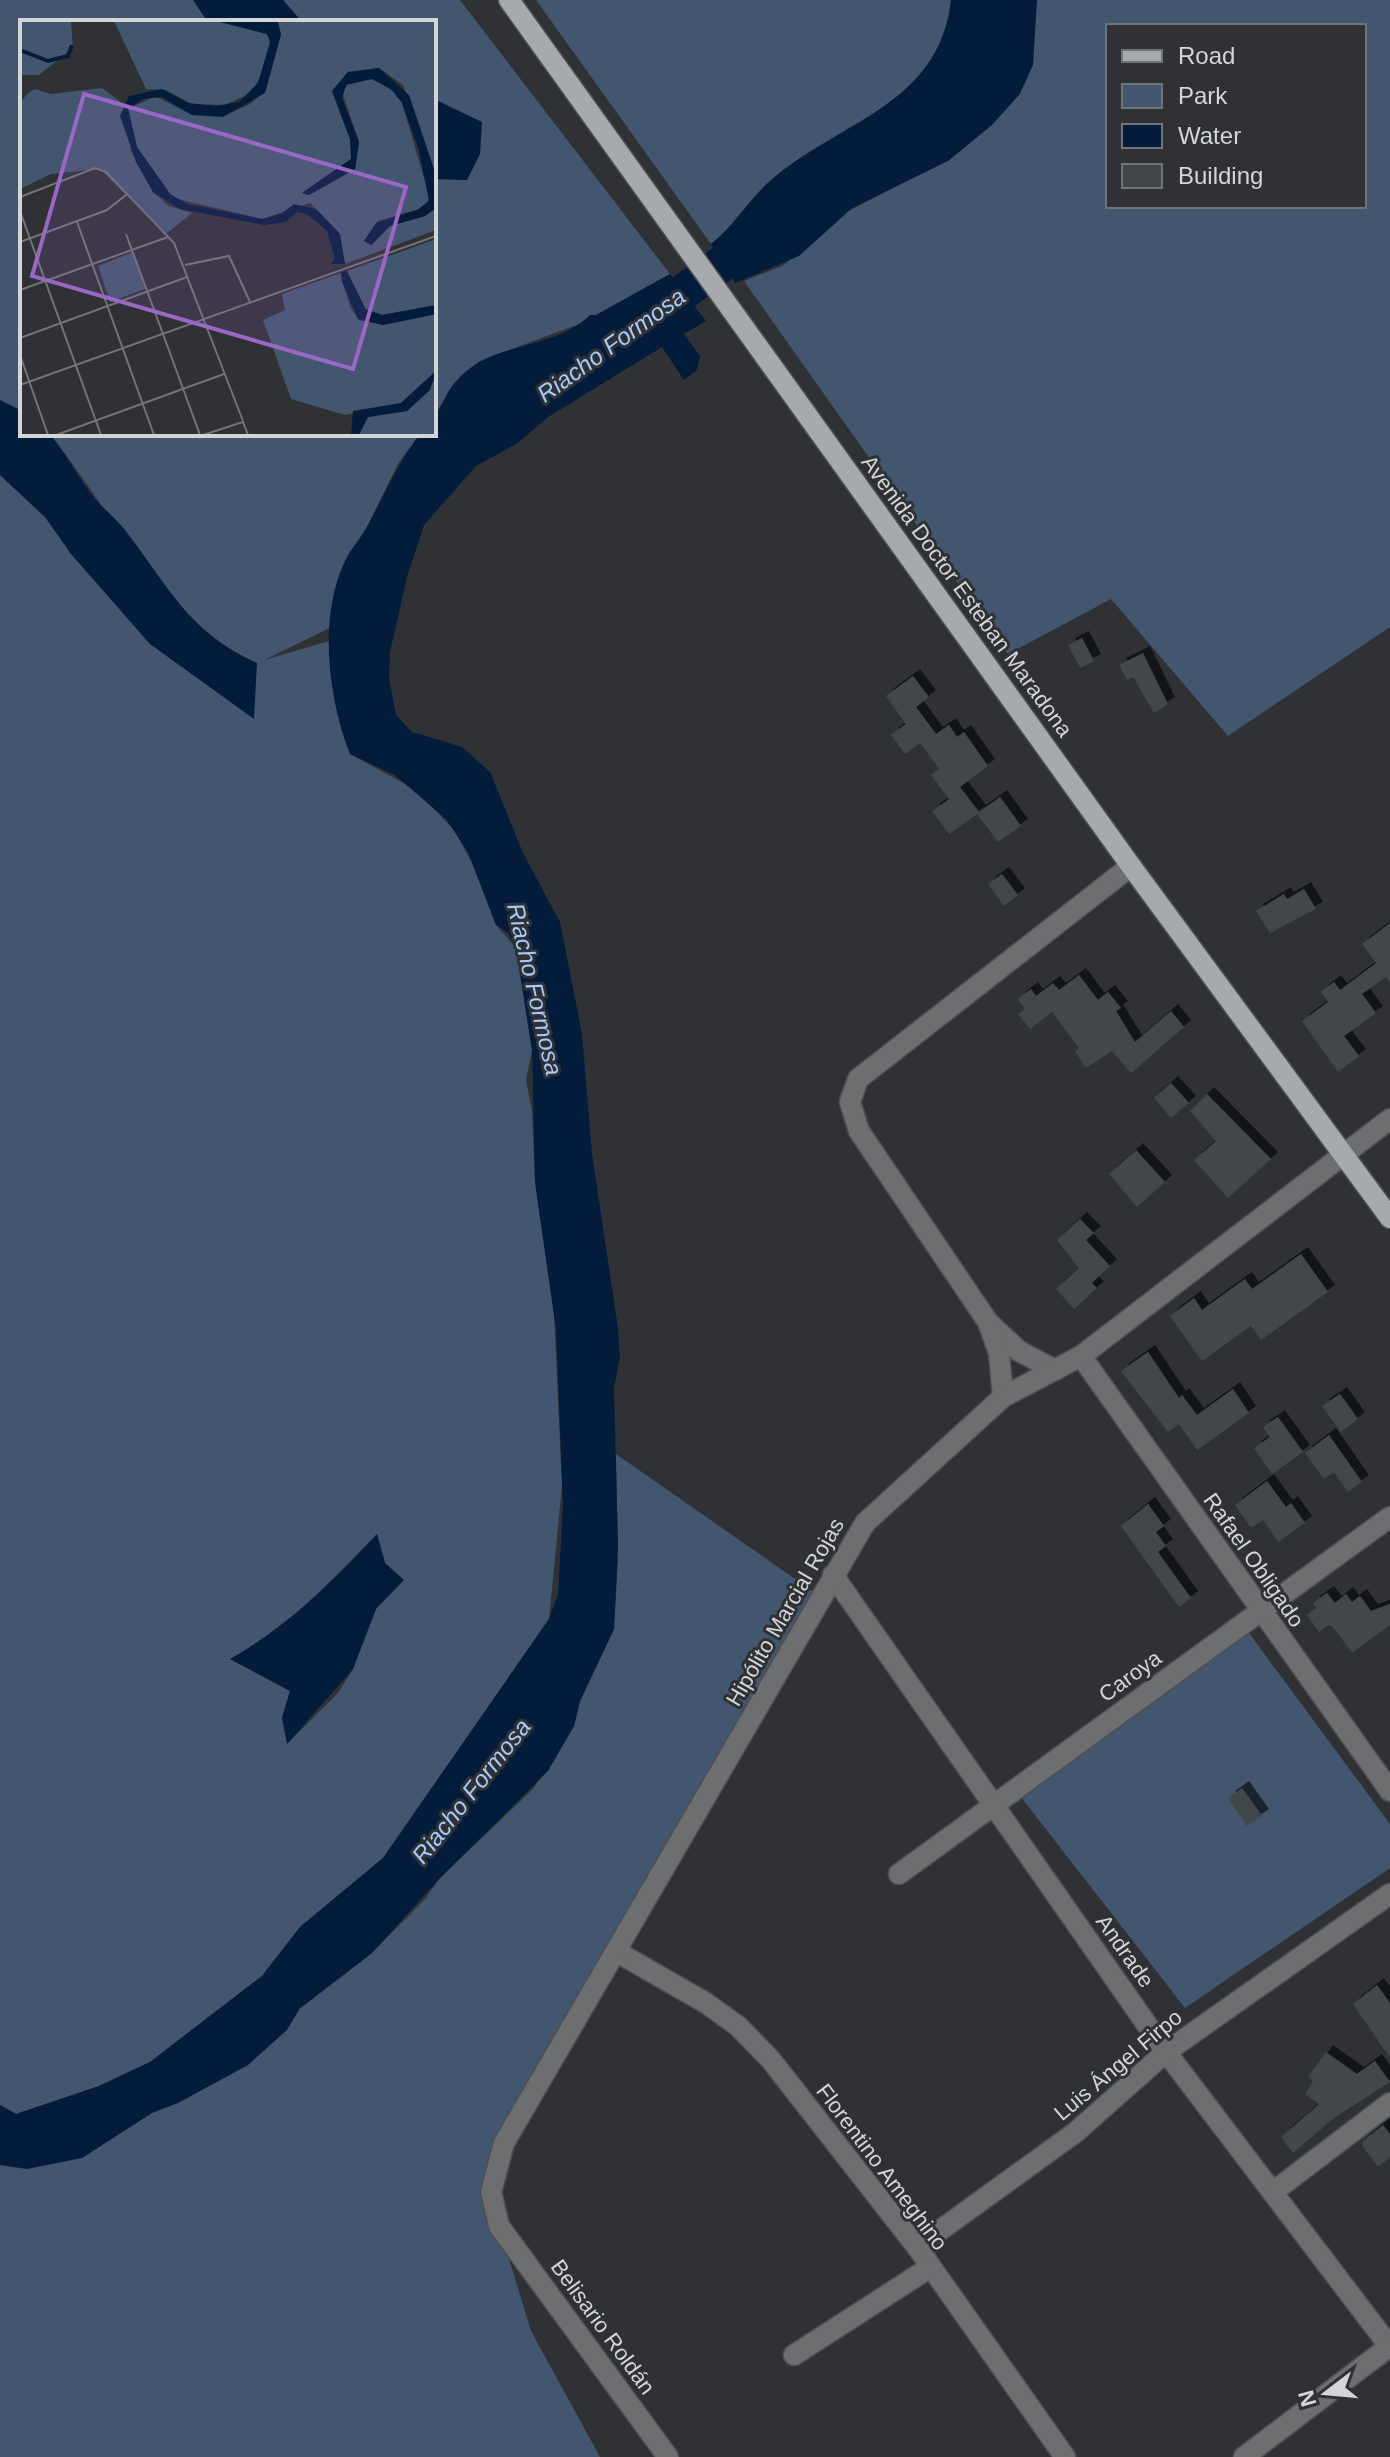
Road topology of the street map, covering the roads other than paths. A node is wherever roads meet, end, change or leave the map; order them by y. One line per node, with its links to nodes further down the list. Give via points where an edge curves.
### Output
1 (509, 0): 2 (main road, Avenida Doctor Esteban Maradona)
2 (1131, 866): 4 (main road, Avenida Doctor Esteban Maradona); 6 (street, via 858,1079 850,1102 859,1131)
3 (1390, 1119): 4 (street, Hipólito Marcial Rojas)
4 (1344, 1153): 5 (main road, Avenida Doctor Esteban Maradona); 7 (street, Hipólito Marcial Rojas)
5 (1390, 1218)
6 (988, 1322): 8 (street, via 1019,1351); 9 (street, via 999,1353)
7 (1081, 1356): 8 (street, Hipólito Marcial Rojas); 12 (street, Rafael Obligado)
8 (1055, 1370): 9 (street, Hipólito Marcial Rojas)
9 (1003, 1397): 11 (street, Hipólito Marcial Rojas, via 865,1523)
10 (1390, 1517): 12 (street, Caroya)
11 (833, 1575): 14 (street, Andrade); 17 (street, Hipólito Marcial Rojas)
12 (1260, 1611): 13 (street, Rafael Obligado); 14 (street, Caroya)
13 (1390, 1791)
14 (994, 1805): 15 (street, Caroya); 18 (street, Andrade)
15 (899, 1874)
16 (1390, 1894): 18 (street, Luis Ángel Firpo)
17 (617, 1952): 21 (street, Hipólito Marcial Rojas, via 504,2143 491,2192); 22 (street, Florentino Ameghino, via 738,2026 771,2060)
18 (1166, 2052): 20 (street, Andrade); 22 (street, Luis Ángel Firpo, via 1076,2132)
19 (1390, 2103): 20 (street)
20 (1273, 2192): 24 (street, Andrade)
21 (499, 2226): 26 (street, Belisario Roldán)
22 (917, 2247): 23 (street, Florentino Ameghino)
23 (929, 2268): 25 (street); 27 (street, Florentino Ameghino)
24 (1390, 2346): 28 (street)
25 (794, 2355)
26 (668, 2457)
27 (1065, 2457)
28 (1244, 2457)

